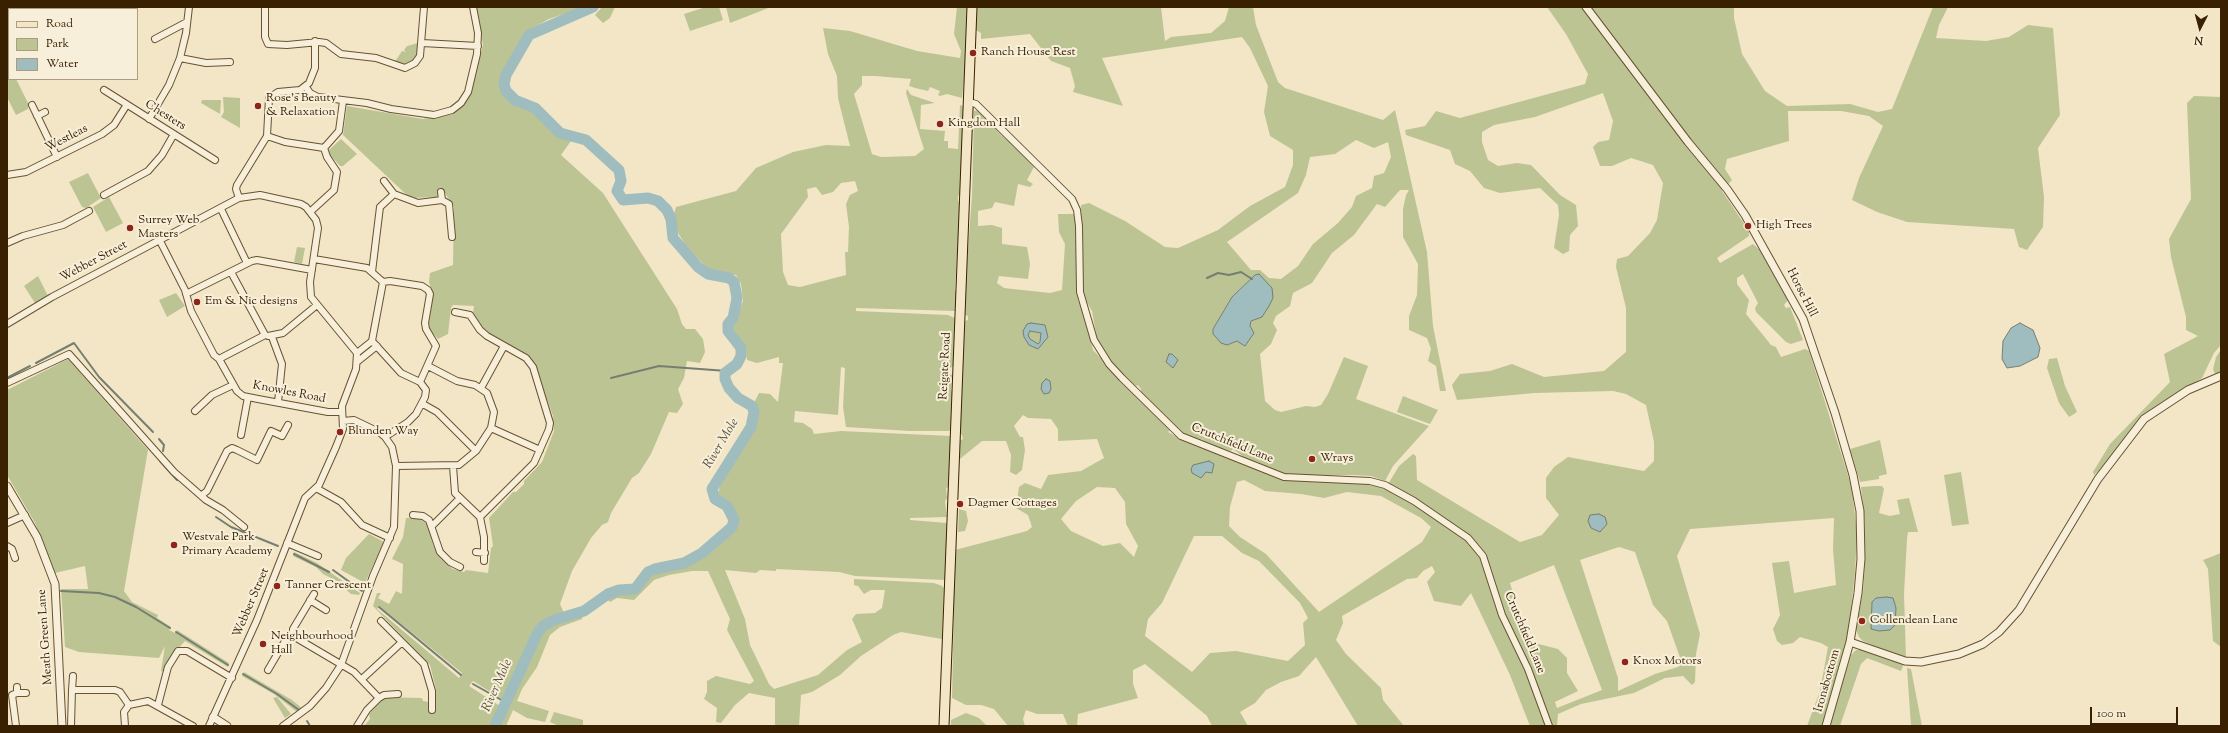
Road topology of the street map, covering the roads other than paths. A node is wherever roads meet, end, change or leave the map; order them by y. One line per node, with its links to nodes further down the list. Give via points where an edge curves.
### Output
1 (189, 7): 7 (street)
2 (265, 7): 9 (street, via 265,37 268,44)
3 (424, 7): 10 (street)
4 (473, 7): 11 (street)
5 (972, 7): 17 (main road, Reigate Road)
6 (1586, 7): 109 (street, Horse Hill, via 1683,135 1728,189 1758,236 1803,319 1847,453 1860,511 1861,560)
7 (187, 22): 8 (street); 12 (street)
8 (155, 39)
9 (315, 41): 10 (street, via 326,43 342,54 376,58 401,68 418,60); 14 (street, via 314,74)
10 (422, 44): 11 (street)
11 (478, 46): 16 (street, via 465,98 446,113 427,115)
12 (180, 58): 13 (street, via 219,66); 22 (street)
13 (230, 62)
14 (306, 87): 16 (street, via 313,95); 24 (street, via 271,95 268,102)
15 (104, 90): 19 (street, Chesters, via 115,94)
16 (343, 101): 26 (street, via 337,136)
17 (969, 102): 137 (main road, Reigate Road); 138 (street, Crutchfield Lane, via 976,104 1072,199 1077,210 1079,226 1080,292 1094,340 1118,374 1181,436 1284,477 1385,485 1414,501 1468,538 1483,556 1502,615 1528,669)
18 (32, 105): 21 (street)
19 (126, 106): 22 (street, Chesters); 28 (street, Westleas, via 114,125)
20 (45, 112): 21 (street)
21 (37, 116): 28 (street)
22 (149, 119): 23 (street, Chesters)
23 (174, 134): 27 (street, Chesters); 34 (street, via 162,155 148,171 116,192)
24 (267, 136): 26 (street, via 285,142); 35 (street, via 236,185)
25 (205, 146): 27 (street)
26 (324, 148): 39 (street, via 337,172 334,190)
27 (202, 152): 29 (street, Chesters)
28 (58, 157): 30 (street, Westleas, via 26,172)
29 (215, 160)
30 (7, 175)
31 (384, 181): 33 (street)
32 (441, 192): 36 (street)
33 (394, 194): 36 (street, via 418,203); 47 (street, via 380,207)
34 (104, 195)
35 (239, 198): 37 (street, Webber Street); 39 (street, Webber Street, via 260,195 301,204)
36 (442, 200): 40 (street, via 449,204)
37 (220, 209): 41 (street, Webber Street); 44 (street)
38 (89, 211): 42 (street, via 79,213 63,225)
39 (310, 212): 43 (street, via 318,228)
40 (452, 236)
41 (160, 241): 49 (street, Knowles Road); 54 (street, Webber Street, via 59,293)
42 (7, 243)
43 (314, 259): 45 (street); 47 (street, via 367,268)
44 (247, 263): 45 (street, via 257,260); 46 (street)
45 (312, 270): 50 (street, via 310,291)
46 (231, 272): 49 (street); 55 (street)
47 (372, 272): 48 (street)
48 (383, 282): 57 (street); 63 (street, via 422,286 428,290 430,294 426,330 436,346)
49 (186, 294): 61 (street, Knowles Road, via 191,311 214,355)
50 (317, 305): 56 (street, via 283,333); 60 (street)
51 (472, 308): 53 (street)
52 (455, 312): 53 (street)
53 (470, 315): 59 (street, via 480,330)
54 (7, 324)
55 (264, 335): 56 (street); 61 (street)
56 (272, 336): 70 (street, via 282,369)
57 (372, 341): 58 (street); 60 (street)
58 (377, 346): 62 (street); 65 (street, via 401,373)
59 (504, 346): 68 (street); 79 (street, via 526,358 535,373 550,423)
60 (357, 353): 62 (street)
61 (219, 359): 67 (street, Knowles Road)
62 (357, 362): 73 (street)
63 (428, 366): 65 (street); 68 (street, via 457,381)
64 (2221, 376): 109 (street, via 2188,390 2144,420 2098,479 2019,610 1988,640 1965,652 1921,662 1905,661)
65 (420, 382): 71 (street, via 426,390)
66 (7, 383): 85 (street, via 69,354 174,472)
67 (233, 385): 69 (street, Knowles Road, via 237,391); 72 (street, via 212,395)
68 (481, 388): 76 (street, via 493,404)
69 (248, 397): 70 (street, Knowles Road); 77 (street)
70 (278, 402): 73 (street, Knowles Road, via 328,412)
71 (422, 404): 78 (street, via 408,422); 80 (street, via 437,412)
72 (195, 411)
73 (341, 412): 74 (street, Webber Street)
74 (343, 421): 78 (street, via 354,420); 84 (street, Webber Street, via 340,436)
75 (288, 425): 85 (street, via 282,436 272,431 257,460 232,448 227,451)
76 (492, 428): 79 (street); 80 (street)
77 (241, 435)
78 (385, 437): 81 (street, via 396,457)
79 (540, 450): 89 (street, via 534,463)
80 (476, 451): 82 (street, via 466,461)
81 (396, 466): 82 (street); 93 (street, via 396,515)
82 (453, 466): 86 (street, via 455,493)
83 (7, 486): 87 (street, Meath Green Lane)
84 (316, 488): 93 (street, via 341,502 362,525); 94 (street, Webber Street, via 305,498)
85 (202, 496): 92 (street)
86 (459, 499): 89 (street); 91 (street)
87 (25, 515): 90 (street); 128 (street, Meath Green Lane, via 37,537 56,594)
88 (413, 515): 91 (street, via 430,520)
89 (480, 517): 97 (street)
90 (7, 523)
91 (432, 526): 101 (street, via 440,552)
92 (244, 527)
93 (390, 538): 111 (street, via 373,576)
94 (287, 543): 98 (street); 106 (street, Webber Street)
95 (7, 546): 99 (street, via 12,549)
96 (476, 552): 97 (street)
97 (485, 553): 100 (street)
98 (318, 556)
99 (15, 558)
100 (484, 560)
101 (460, 567)
102 (314, 594): 103 (street)
103 (310, 600): 104 (street); 108 (street, via 293,629)
104 (326, 610)
105 (250, 616): 106 (street)
106 (257, 620): 114 (street, Webber Street)
107 (381, 621): 110 (street)
108 (293, 636): 111 (street); 112 (street, via 285,641)
109 (1850, 642): 139 (street, Ironsbottom)
110 (401, 643): 115 (street); 121 (street, via 424,664 429,675)
111 (341, 665): 115 (street); 126 (street, via 318,697)
112 (268, 670)
113 (73, 676): 116 (street)
114 (232, 678): 123 (street, via 187,651 178,651 168,667); 125 (street, Webber Street)
115 (362, 679): 119 (street)
116 (72, 690): 122 (street, via 115,690 120,692); 129 (street)
117 (26, 693): 127 (street, via 17,690 12,694)
118 (398, 694): 119 (street)
119 (379, 698): 136 (street)
120 (424, 698): 121 (street)
121 (432, 699): 124 (street)
122 (129, 705): 123 (street, via 148,701); 130 (street, via 124,712)
123 (158, 705): 131 (street)
124 (432, 710)
125 (213, 717): 132 (street, Webber Street); 133 (street)
126 (294, 719): 134 (street); 135 (street)
127 (16, 726)
128 (62, 726)
129 (71, 726)
130 (125, 726)
131 (193, 726)
132 (208, 726)
133 (227, 726)
134 (283, 726)
135 (298, 726)
136 (357, 726)
137 (944, 726)
138 (1549, 726)
139 (1826, 726)

